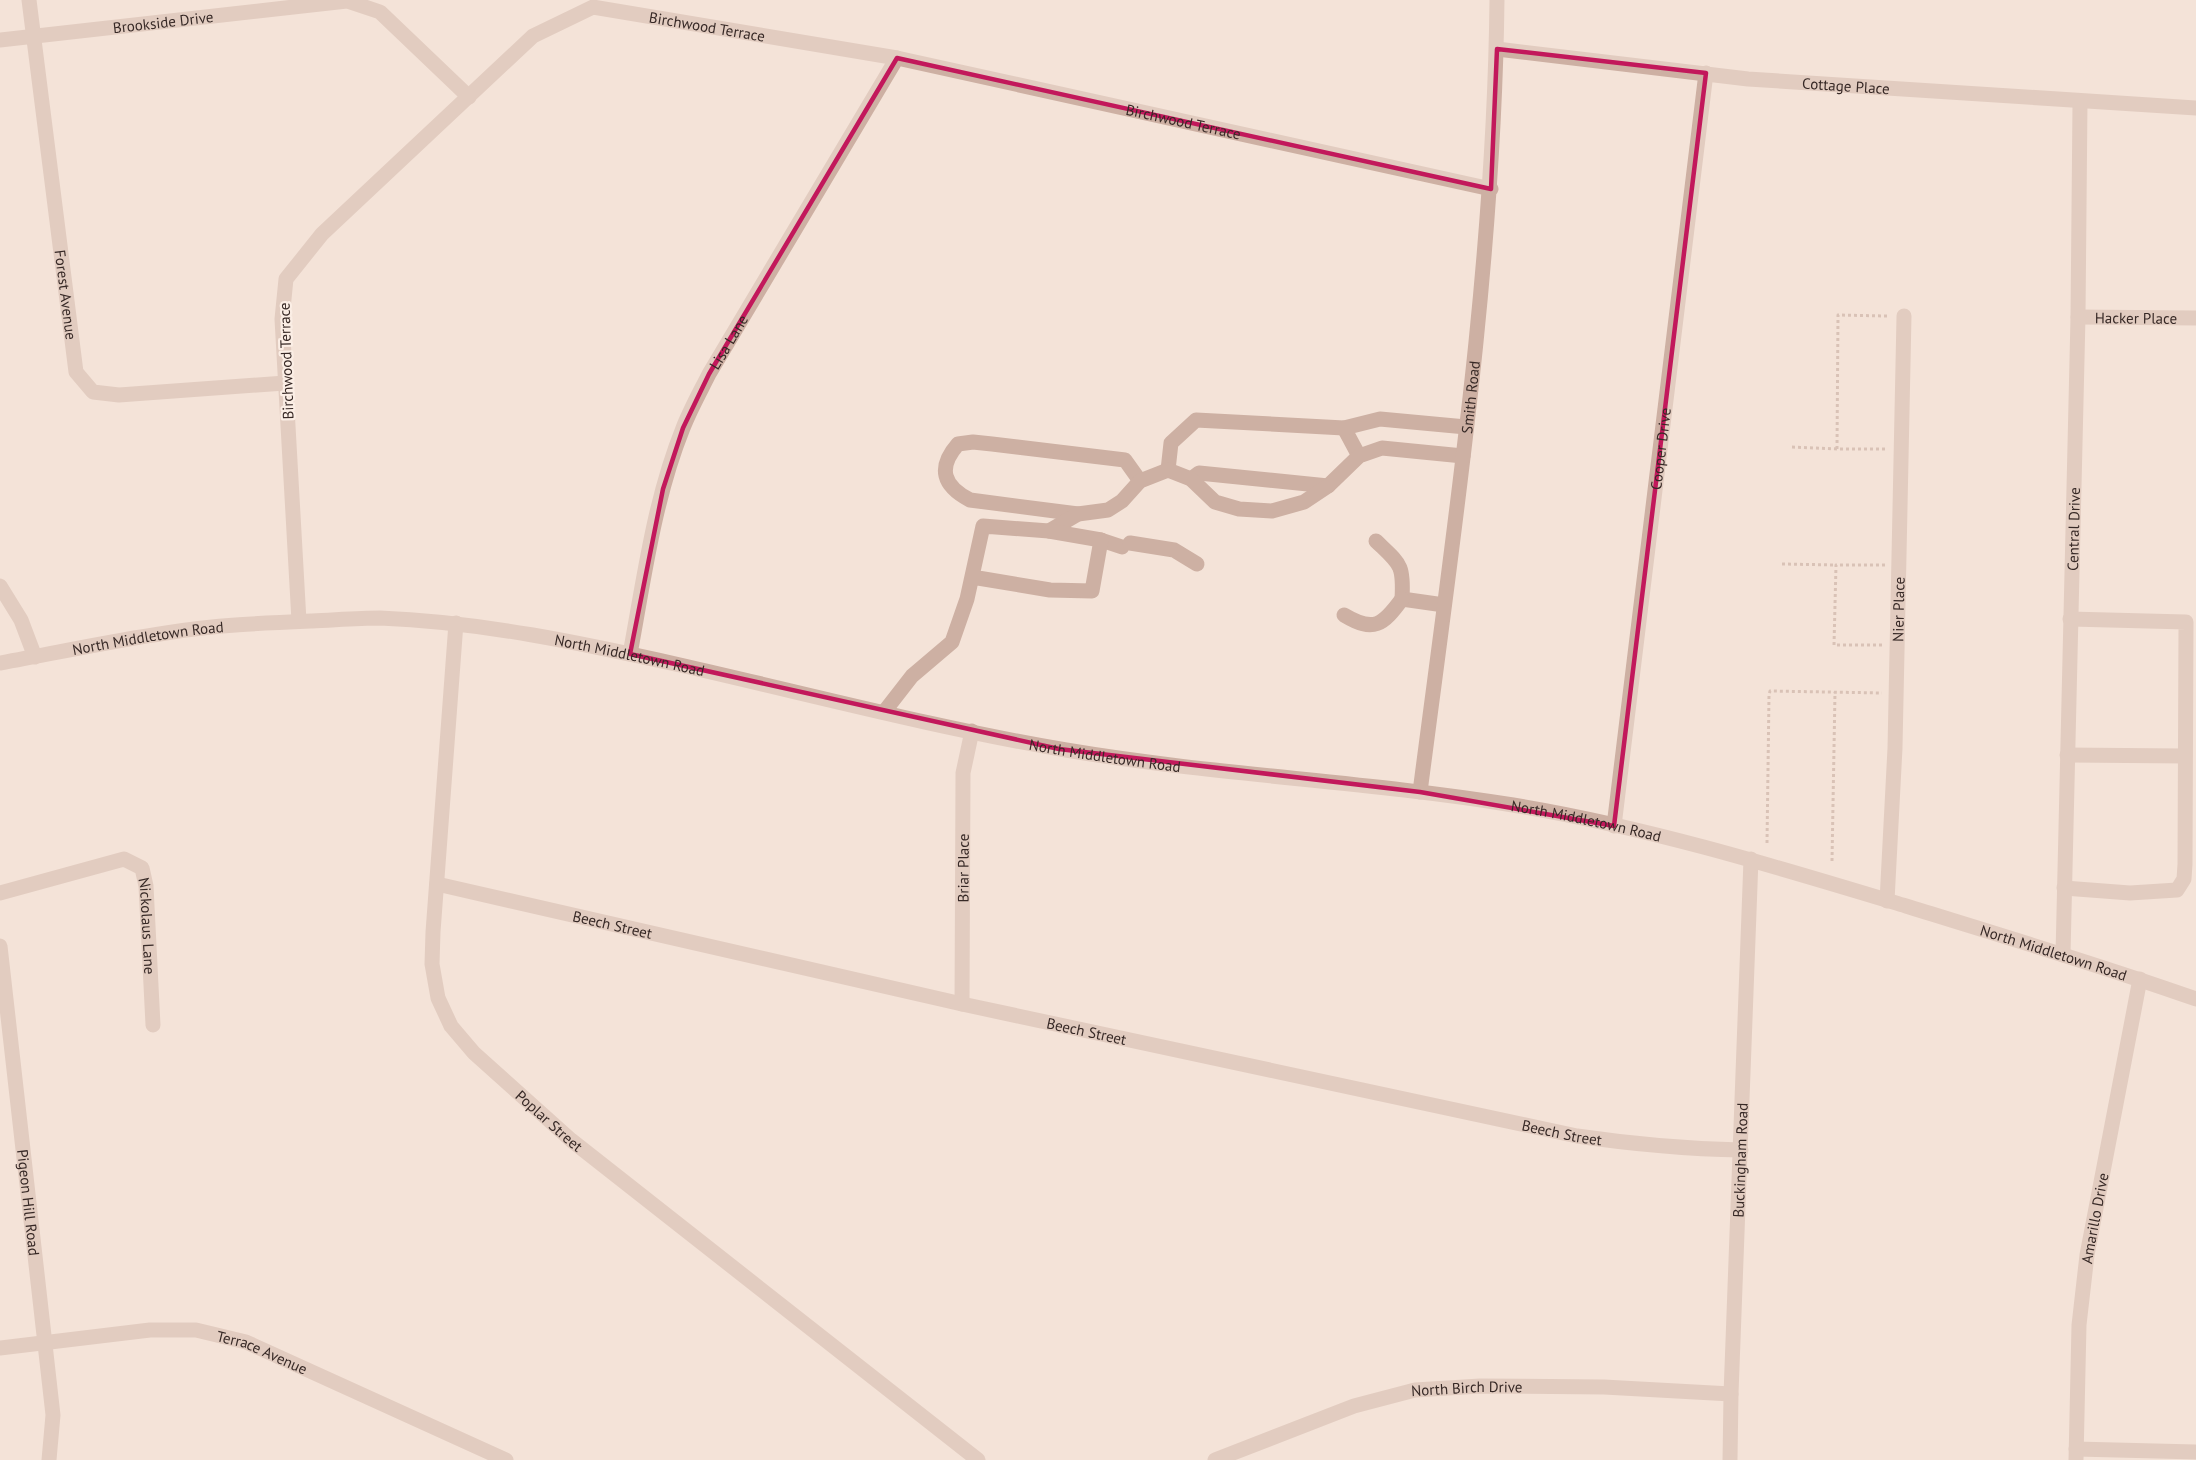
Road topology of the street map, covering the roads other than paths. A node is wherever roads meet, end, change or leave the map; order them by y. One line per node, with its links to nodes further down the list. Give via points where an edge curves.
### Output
1 (29, 0): 3 (street, Forest Avenue)
2 (1497, 0): 5 (street, Smith Road)
3 (34, 36): 4 (street, Brookside Drive); 8 (street, Brookside Drive, via 347,1 380,12); 15 (street, Forest Avenue, via 75,372 93,392 119,395)
4 (0, 40)
5 (1497, 49): 7 (street, Cottage Place); 11 (street, Smith Road)
6 (897, 58): 8 (street, Birchwood Terrace, via 593,7 533,36); 11 (street, Birchwood Terrace); 37 (street, Lisa Lane, via 709,374 682,428 663,489)
7 (1706, 73): 9 (street, Cottage Place); 45 (street, Cooper Drive)
8 (470, 97): 15 (street, Birchwood Terrace, via 322,234 286,279 282,320)
9 (2080, 102): 10 (street, Cottage Place); 13 (street, Central Drive)
10 (2196, 108)
11 (1491, 189): 16 (street, Smith Road)
12 (1904, 316): 50 (street, Nier Place)
13 (2078, 317): 14 (street, Hacker Place); 34 (street, Central Drive)
14 (2196, 318)
15 (285, 383): 35 (street, Birchwood Terrace)
16 (1466, 427): 17 (street, via 1380,418); 19 (street, Smith Road)
17 (1344, 428): 18 (street); 20 (street, via 1196,420 1171,443)
18 (1359, 456): 19 (street, via 1382,448); 23 (street)
19 (1463, 456): 32 (street, Smith Road)
20 (1168, 470): 21 (street); 22 (street)
21 (1191, 479): 23 (street, via 1199,473); 23 (street, via 1215,502 1239,509 1272,511 1304,502)
22 (1140, 481): 24 (street, via 1108,510); 24 (street, via 1125,459 973,442 958,444 946,461 948,483 970,500)
23 (1328, 486)
24 (1078, 514): 25 (street)
25 (1049, 531): 26 (street); 29 (street, via 983,526)
26 (1101, 540): 28 (street, via 1174,550); 29 (street, via 1092,591 1050,590)
27 (1376, 541): 31 (street, via 1400,564)
28 (1197, 564)
29 (972, 577): 40 (street, via 952,642 912,676)
30 (0, 586): 38 (street, via 21,620)
31 (1402, 599): 32 (street); 33 (street, via 1388,618 1373,626)
32 (1444, 605): 44 (street, Smith Road)
33 (1344, 615)
34 (2070, 619): 42 (street, Central Drive); 43 (street, via 2186,622)
35 (299, 621): 36 (street, North Middletown Road, via 375,618); 38 (street, North Middletown Road, via 165,633)
36 (456, 623): 37 (street, North Middletown Road); 47 (street, Poplar Street)
37 (630, 654): 40 (street, North Middletown Road)
38 (35, 657): 39 (street, North Middletown Road)
39 (0, 663)
40 (884, 712): 41 (street, North Middletown Road)
41 (972, 732): 44 (street, North Middletown Road, via 1142,762); 55 (street, Briar Place, via 963,773)
42 (2067, 755): 43 (street); 48 (street, Central Drive)
43 (2185, 756): 48 (street, via 2184,879 2177,890)
44 (1420, 792): 45 (street, North Middletown Road)
45 (1614, 826): 46 (street, North Middletown Road)
46 (1751, 859): 50 (street, North Middletown Road); 58 (street, Buckingham Road)
47 (437, 884): 55 (street, Beech Street); 66 (street, Poplar Street, via 432,964 438,998 451,1026 474,1053 571,1140)
48 (2064, 888): 52 (street, Central Drive)
49 (0, 893): 56 (street, Nickolaus Lane, via 123,859 142,868)
50 (1887, 901): 52 (street, North Middletown Road)
51 (0, 946): 57 (street, Pigeon Hill Road)
52 (2063, 955): 53 (street, North Middletown Road)
53 (2140, 979): 54 (street, North Middletown Road); 63 (street, Amarillo Drive, via 2087,1255 2079,1324)
54 (2196, 999)
55 (962, 1004): 58 (street, Beech Street, via 1577,1136 1690,1149)
56 (153, 1025)
57 (5, 1031): 59 (street, Pigeon Hill Road)
58 (1741, 1150): 61 (street, Buckingham Road)
59 (46, 1343): 60 (street, Terrace Avenue); 64 (street, Pigeon Hill Road, via 53,1416); 65 (street, Terrace Avenue, via 150,1330 196,1330 246,1342)
60 (0, 1348)
61 (1731, 1394): 67 (street, North Birch Drive, via 1592,1387 1415,1390 1354,1406); 68 (street, Buckingham Road)
62 (2196, 1452): 63 (street)
63 (2076, 1454)
64 (49, 1460)
65 (506, 1460)
66 (978, 1460)
67 (1215, 1460)
68 (1730, 1460)

